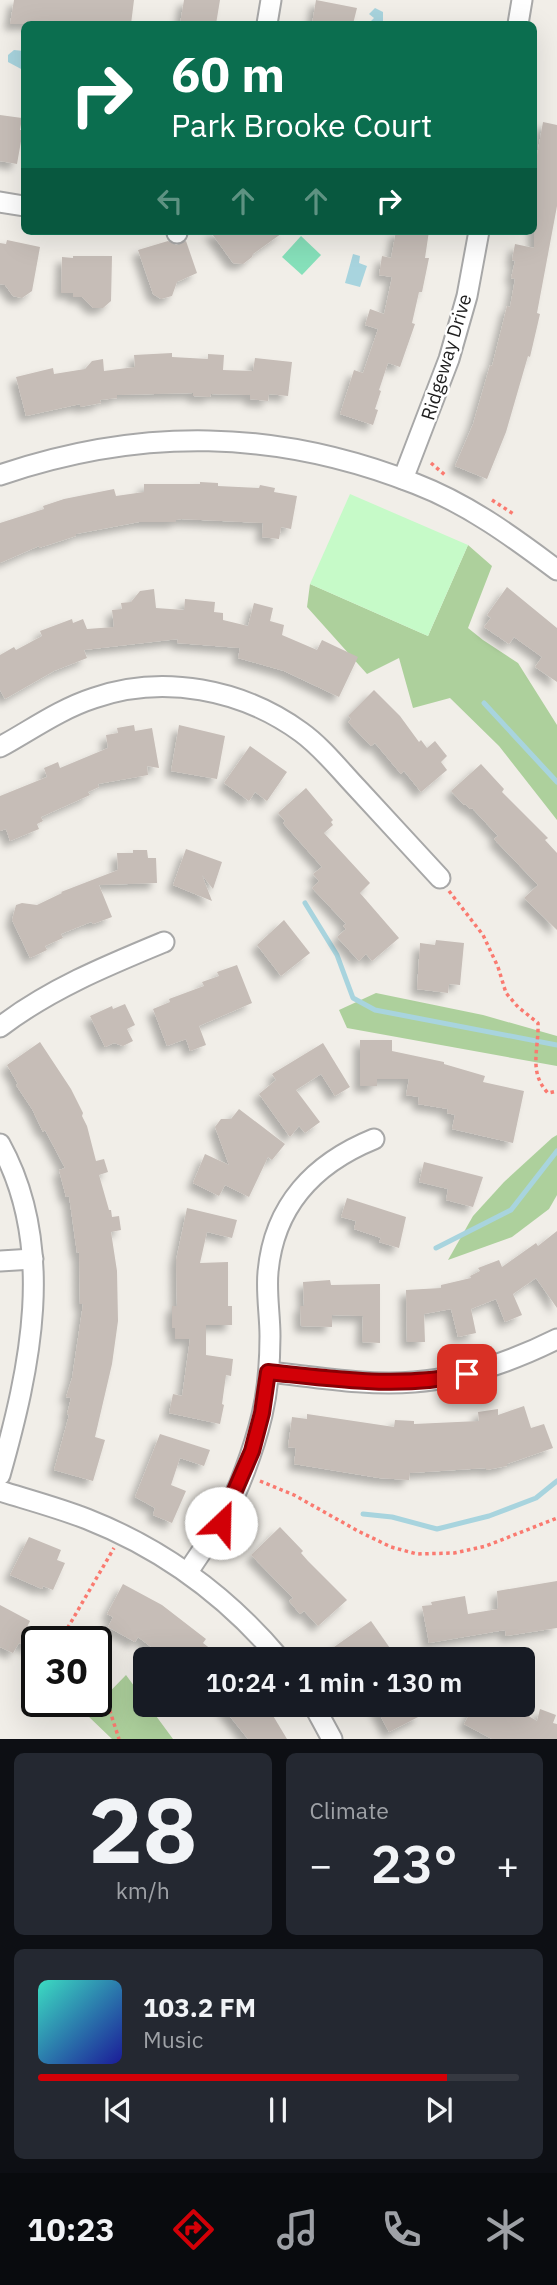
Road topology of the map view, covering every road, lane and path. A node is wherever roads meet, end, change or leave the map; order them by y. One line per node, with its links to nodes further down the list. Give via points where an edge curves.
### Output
1 (271, 0): 3 (street)
2 (522, 0): 4 (street)
3 (268, 21)
4 (518, 21)
5 (0, 202): 6 (street)
6 (21, 206)
7 (478, 235): 9 (street, Ridgeway Drive, via 449,359)
8 (0, 475): 9 (street, via 85,450 182,440 278,446 334,457)
9 (403, 479): 10 (street, via 492,523)
10 (557, 570)
11 (0, 747): 12 (street, via 61,711 125,690 183,687 242,700 302,733)
12 (440, 878): 15 (path, via 483,936 506,993 538,1023 535,1071 548,1093)
13 (164, 942): 14 (street, via 57,989)
14 (0, 1027)
15 (557, 1091)
16 (374, 1139): 21 (street, via 348,1150 308,1180 280,1223 268,1274)
17 (0, 1144): 18 (street, via 27,1219)
18 (33, 1259): 19 (street); 22 (street, via 30,1342)
19 (0, 1261)
20 (557, 1339): 21 (street, via 486,1369 412,1382)
21 (268, 1372): 23 (street, via 262,1413)
22 (0, 1475)
23 (242, 1475): 25 (path, via 272,1484 358,1531 416,1554 486,1546); 27 (street, via 221,1523)
24 (0, 1491): 26 (street)
25 (557, 1518)
26 (121, 1535): 27 (street); 28 (path)
27 (188, 1572): 29 (street)
28 (69, 1626)
29 (270, 1647)
30 (112, 1717): 32 (path)
31 (320, 1717): 33 (street)
32 (119, 1739)
33 (332, 1739)

